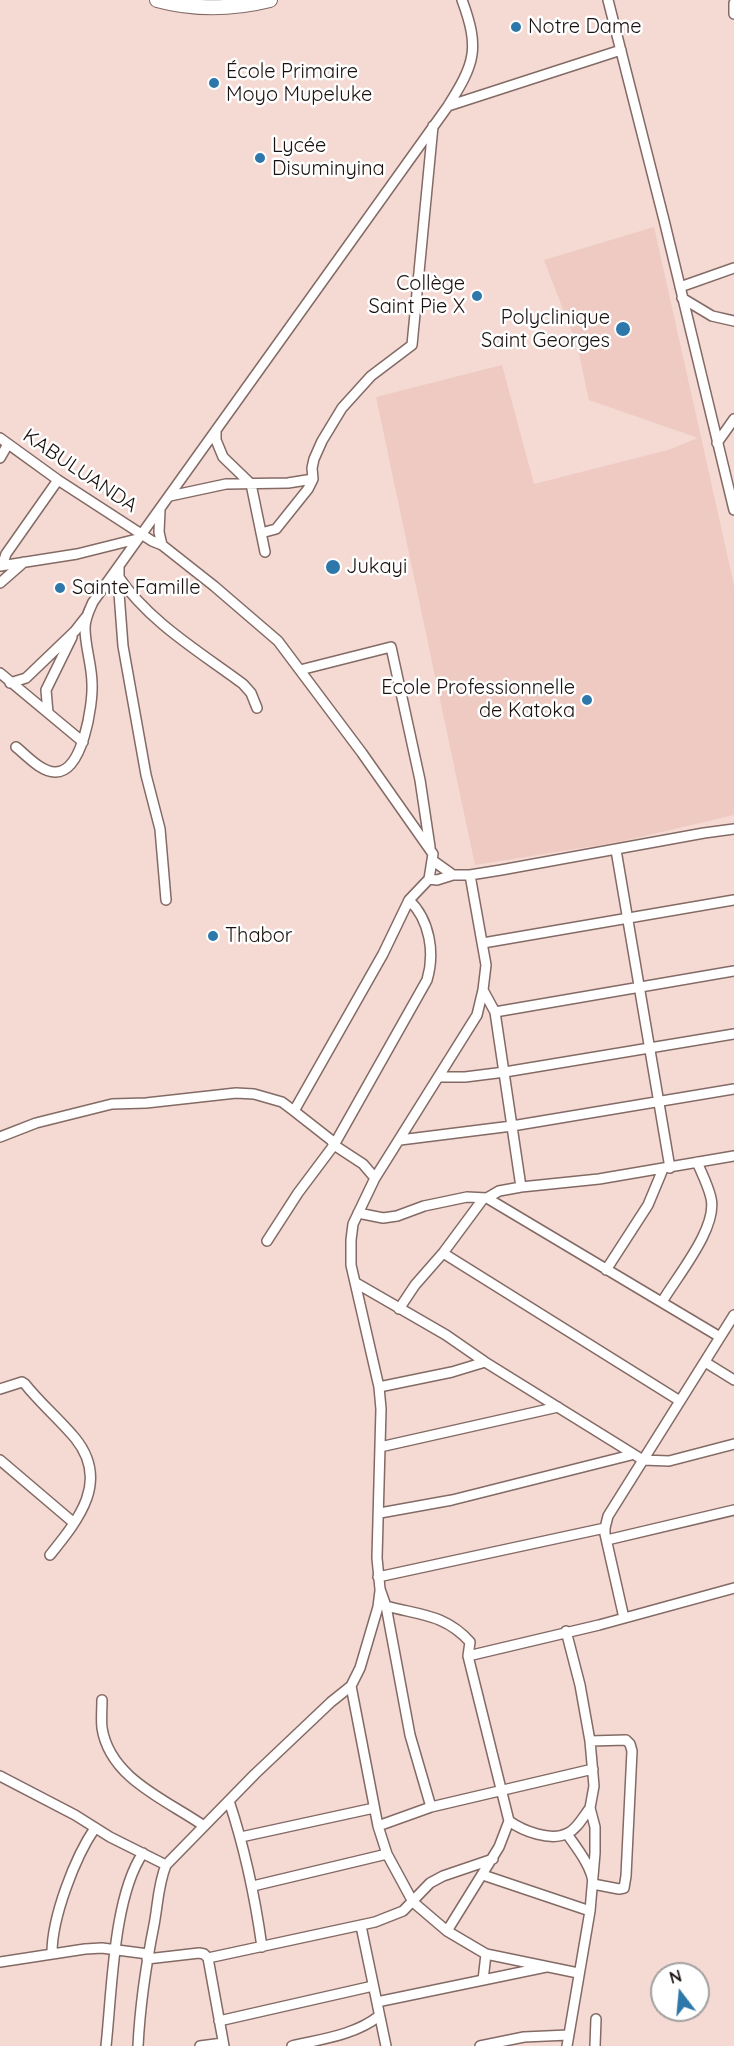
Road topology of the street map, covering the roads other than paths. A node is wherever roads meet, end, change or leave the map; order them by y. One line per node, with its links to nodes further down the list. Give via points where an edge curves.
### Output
1 (157, 0): 2 (highway, via 215,8)
2 (270, 0)
3 (462, 0): 8 (street, via 473,42 471,66)
4 (608, 0): 7 (street)
5 (734, 3): 6 (street)
6 (734, 14)
7 (621, 50): 8 (street); 11 (street)
8 (448, 106): 9 (street)
9 (433, 126): 15 (street); 19 (street, via 412,345 371,376 342,408 314,459)
10 (734, 268): 11 (street)
11 (680, 287): 12 (street)
12 (682, 298): 13 (street, via 712,316); 17 (street)
13 (734, 321)
14 (734, 419): 17 (street)
15 (216, 430): 21 (street, via 223,457); 22 (street)
16 (4, 441): 18 (street); 20 (street, KABULUANDA)
17 (717, 442): 24 (street)
18 (0, 458)
19 (314, 479): 21 (street); 25 (street, via 284,521 276,529)
20 (58, 480): 26 (street, KABULUANDA); 29 (street)
21 (251, 484): 22 (street, via 226,484); 25 (street)
22 (170, 496): 23 (street)
23 (160, 510): 26 (street); 27 (street)
24 (734, 510)
25 (261, 533): 28 (street)
26 (139, 536): 27 (street, KABULUANDA); 30 (street, via 86,552); 31 (street)
27 (162, 545): 37 (street, KABULUANDA, via 271,634)
28 (265, 552)
29 (6, 554): 30 (street); 32 (street)
30 (19, 563): 32 (street); 34 (street)
31 (120, 564): 33 (street); 35 (street)
32 (1, 566)
33 (118, 576): 43 (street, via 133,597 167,628 243,684); 54 (street, via 123,645 146,775 160,829)
34 (0, 583)
35 (86, 616): 36 (street); 45 (street, via 93,683)
36 (75, 631): 39 (street); 41 (street)
37 (300, 670): 48 (street, KABULUANDA); 48 (street, via 391,647 420,780)
38 (0, 673): 40 (street)
39 (26, 678): 40 (street); 42 (street)
40 (10, 683): 42 (street)
41 (46, 690): 42 (street); 44 (street)
42 (27, 696): 44 (street)
43 (257, 708)
44 (48, 713): 45 (street)
45 (83, 742): 46 (street, via 70,764 54,773)
46 (16, 747)
47 (734, 830): 49 (street)
48 (430, 848): 50 (street)
49 (616, 850): 52 (street); 57 (street)
50 (432, 860): 51 (street); 53 (street)
51 (453, 875): 52 (street); 53 (street)
52 (470, 875): 58 (street)
53 (429, 879): 55 (street)
54 (166, 900)
55 (410, 900): 69 (street); 73 (street, via 425,923 431,950 430,971)
56 (734, 900): 57 (street)
57 (628, 918): 58 (street); 60 (street)
58 (483, 943): 61 (street)
59 (734, 971): 60 (street)
60 (639, 987): 62 (street); 64 (street)
61 (483, 990): 62 (street); 66 (street, via 477,1015)
62 (495, 1012): 65 (street)
63 (734, 1034): 64 (street)
64 (650, 1048): 65 (street); 68 (street)
65 (505, 1072): 66 (street); 70 (street)
66 (439, 1077): 72 (street)
67 (734, 1089): 68 (street)
68 (659, 1101): 70 (street); 76 (street)
69 (294, 1111): 71 (street, via 282,1102 236,1093 112,1104 36,1123); 73 (street)
70 (512, 1126): 72 (street); 78 (street)
71 (0, 1137)
72 (400, 1140): 77 (street)
73 (334, 1145): 77 (street, via 363,1164); 81 (street)
74 (734, 1156): 75 (street)
75 (697, 1162): 76 (street); 85 (street, via 711,1199 711,1215 707,1230)
76 (667, 1169): 78 (street); 83 (street)
77 (375, 1178): 80 (street)
78 (521, 1186): 79 (street)
79 (485, 1199): 80 (street, via 468,1197 383,1218); 82 (street); 83 (street)
80 (358, 1214): 84 (street, via 350,1250)
81 (267, 1241)
82 (443, 1253): 86 (street); 94 (street)
83 (606, 1270): 85 (street)
84 (356, 1283): 86 (street); 92 (street)
85 (662, 1302): 88 (street)
86 (399, 1309): 89 (street)
87 (734, 1316): 88 (street)
88 (720, 1337): 90 (street)
89 (485, 1362): 92 (street); 95 (street)
90 (705, 1362): 91 (street); 94 (street)
91 (734, 1380)
92 (380, 1387): 97 (street)
93 (0, 1389): 103 (street, via 25,1384 85,1452 92,1472 91,1484)
94 (680, 1401): 100 (street)
95 (558, 1407): 97 (street); 98 (street)
96 (734, 1444): 100 (street, via 669,1461)
97 (381, 1448): 102 (street)
98 (631, 1455): 100 (street); 102 (street, via 452,1500)
99 (0, 1460): 103 (street)
100 (643, 1460): 104 (street)
101 (734, 1510): 105 (street)
102 (380, 1513): 107 (street)
103 (74, 1523): 106 (street)
104 (604, 1528): 105 (street); 107 (street)
105 (607, 1540): 111 (street)
106 (50, 1555)
107 (378, 1577): 109 (street)
108 (734, 1588): 111 (street)
109 (380, 1589): 110 (street); 114 (street, via 378,1607)
110 (386, 1606): 113 (street, via 422,1612 460,1631 470,1642); 121 (street, via 406,1716)
111 (624, 1618): 112 (street)
112 (566, 1631): 113 (street); 116 (street)
113 (468, 1656): 119 (street)
114 (351, 1686): 120 (street); 122 (street)
115 (102, 1700): 125 (street, via 102,1728 118,1763 152,1794)
116 (590, 1741): 117 (street); 135 (street, via 626,1740 632,1762 626,1884 619,1889)
117 (593, 1769): 119 (street); 123 (street)
118 (0, 1776): 127 (street)
119 (501, 1791): 121 (street); 124 (street)
120 (229, 1801): 125 (street); 129 (street)
121 (431, 1807): 126 (street)
122 (374, 1808): 126 (street); 129 (street)
123 (590, 1808): 128 (street); 135 (street, via 595,1827)
124 (509, 1821): 128 (street, via 536,1834); 132 (street)
125 (204, 1826): 133 (street)
126 (378, 1826): 131 (street)
127 (95, 1828): 130 (street); 143 (street, via 68,1883)
128 (567, 1834): 135 (street, via 579,1850)
129 (241, 1837): 136 (street)
130 (143, 1853): 133 (street); 142 (street, via 125,1892)
131 (387, 1854): 136 (street); 137 (street)
132 (492, 1859): 134 (street); 137 (street, via 442,1876)
133 (166, 1865): 145 (street, via 159,1883)
134 (483, 1875): 138 (street); 140 (street)
135 (593, 1884): 138 (street)
136 (253, 1886): 141 (street)
137 (413, 1902): 139 (street, via 403,1911); 140 (street)
138 (590, 1911): 149 (street)
139 (361, 1926): 141 (street); 151 (street)
140 (447, 1931): 144 (street)
141 (262, 1947): 146 (street)
142 (116, 1950): 143 (street); 145 (street); 158 (street)
143 (52, 1953): 147 (street)
144 (486, 1954): 148 (street); 150 (street)
145 (148, 1957): 146 (street, via 199,1953); 159 (street)
146 (208, 1958): 155 (street)
147 (0, 1962)
148 (551, 1966): 149 (street); 150 (street)
149 (578, 1973): 156 (street)
150 (483, 1980): 152 (street)
151 (373, 1986): 152 (street); 155 (street)
152 (377, 2002): 153 (street)
153 (379, 2016): 161 (street, via 349,2032); 162 (street)
154 (596, 2019): 165 (street)
155 (219, 2021): 157 (street)
156 (568, 2035): 163 (street, via 524,2037); 164 (street)
157 (224, 2044): 160 (street)
158 (106, 2046)
159 (138, 2046)
160 (200, 2046)
161 (292, 2046)
162 (386, 2046)
163 (480, 2046)
164 (567, 2046)
165 (595, 2046)

